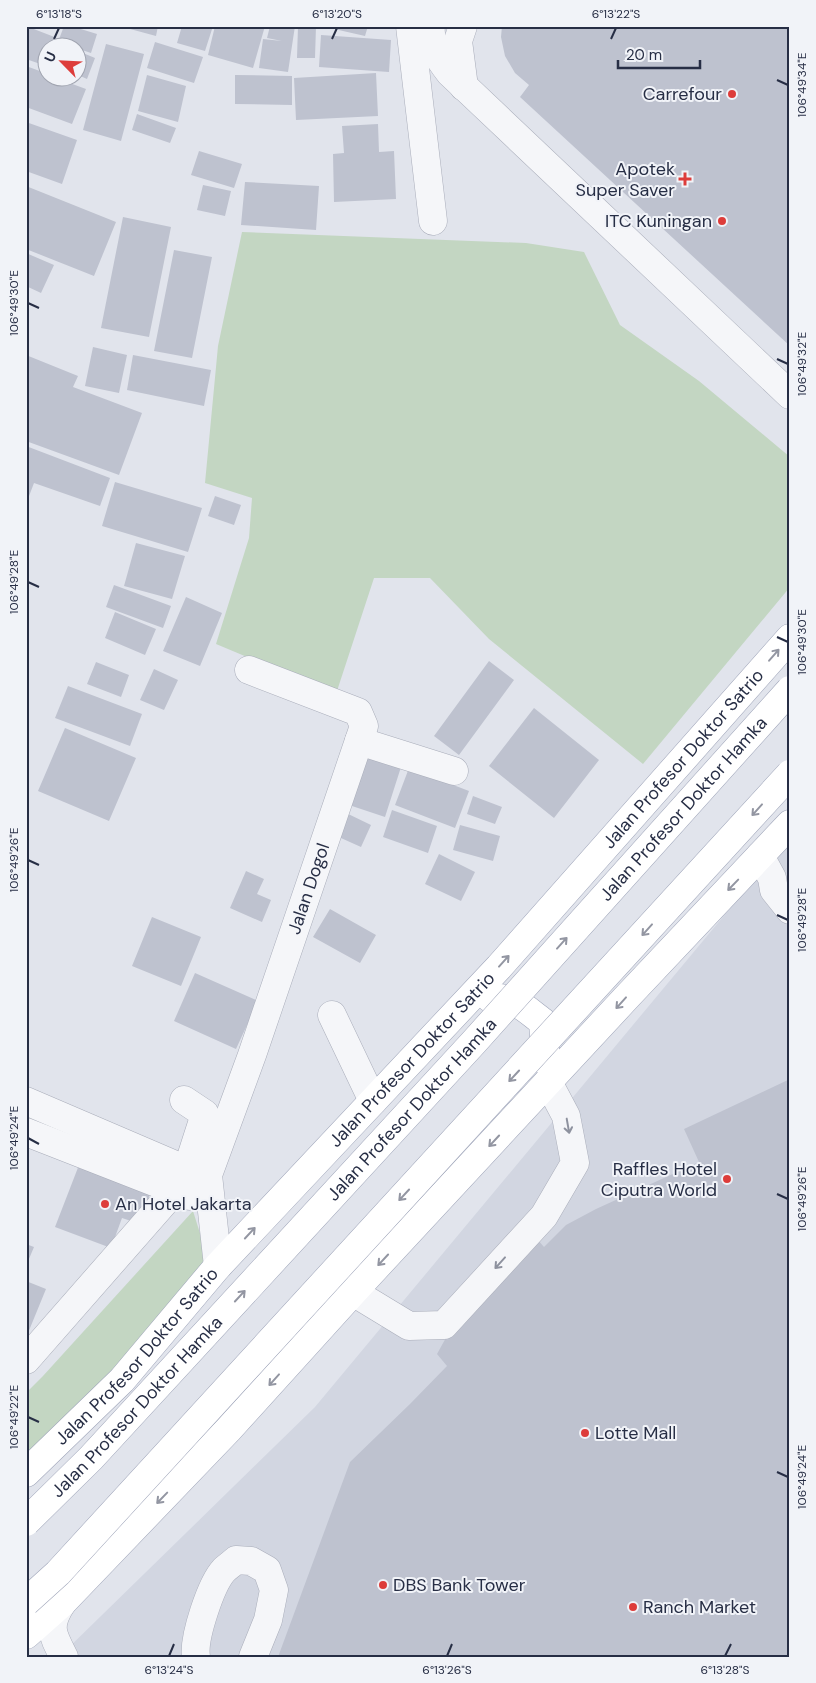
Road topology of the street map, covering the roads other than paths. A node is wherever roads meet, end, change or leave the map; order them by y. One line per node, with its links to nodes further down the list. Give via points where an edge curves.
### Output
1 (410, 26): 5 (street)
2 (431, 26): 4 (street, via 436,56 450,73)
3 (463, 26): 4 (street, via 458,42)
4 (463, 78): 6 (street); 7 (street)
5 (433, 221)
6 (790, 372)
7 (790, 396)
8 (790, 638): 17 (main road, Jalan Profesor Doktor Satrio, one-way to 8)
9 (249, 670): 11 (street, Jalan Dogol, via 358,712 364,726)
10 (790, 690): 29 (main road, Jalan Profesor Doktor Hamka, one-way to 10, bridge, via 91,1458 460,1057)
11 (359, 741): 12 (street); 24 (street, Jalan Dogol, via 256,1046)
12 (454, 771)
13 (790, 774): 30 (main road, one-way to 30, bridge, via 58,1573)
14 (790, 824): 15 (main road)
15 (774, 875): 16 (street, via 774,890); 19 (main road, one-way to 19, via 625,998)
16 (790, 910)
17 (464, 1004): 19 (main road, via 498,998 515,1000 543,1022); 22 (main road, Jalan Profesor Doktor Satrio)
18 (332, 1015): 22 (street)
19 (544, 1087): 26 (main road, one-way to 26); 26 (street, one-way to 26, via 566,1116 574,1163 544,1216 444,1325 409,1326)
20 (184, 1100): 24 (street, via 204,1114)
21 (26, 1101): 24 (street)
22 (373, 1101): 25 (main road, Jalan Profesor Doktor Satrio, one-way to 22)
23 (26, 1132): 24 (street)
24 (190, 1178): 25 (street, Jalan Dogol, via 211,1203); 27 (street)
25 (218, 1266): 28 (main road, Jalan Profesor Doktor Satrio, via 122,1380)
26 (353, 1292): 31 (main road, one-way to 31, via 228,1430)
27 (26, 1360)
28 (26, 1474)
29 (26, 1522)
30 (26, 1602)
31 (62, 1603): 32 (main road); 33 (street, via 52,1625)
32 (26, 1635)
33 (64, 1657)
34 (196, 1657): 35 (street, via 198,1630 210,1598 223,1571 236,1560 252,1561 267,1570 274,1590 268,1620)
35 (253, 1657)

